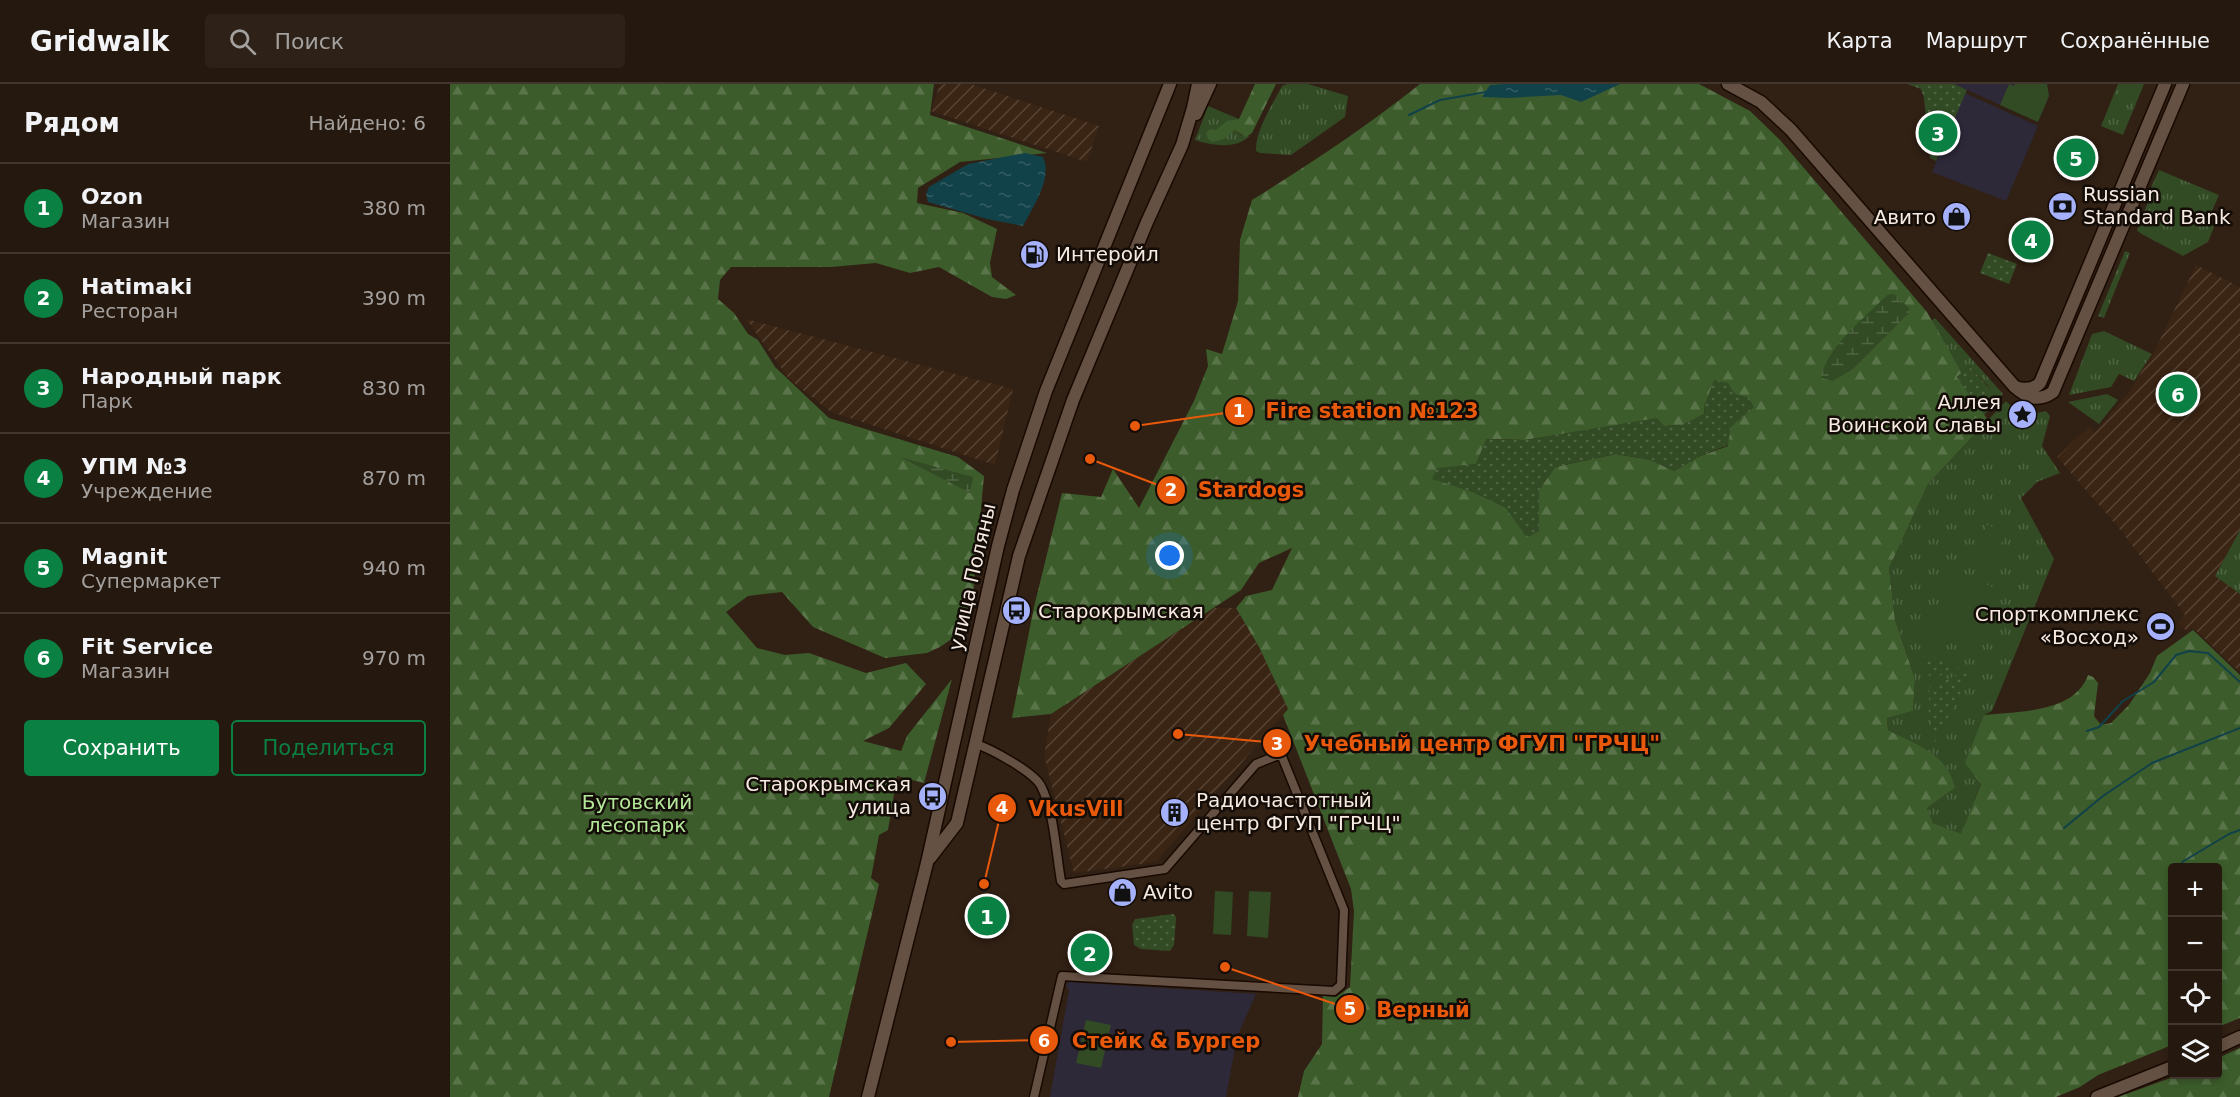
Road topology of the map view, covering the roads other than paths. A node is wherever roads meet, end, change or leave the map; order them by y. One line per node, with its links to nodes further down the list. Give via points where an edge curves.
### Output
1 (1170, 84): 12 (main road, улица Поляны, via 1046,391 1013,490)
2 (1198, 84): 7 (main road, улица Поляны)
3 (1210, 84): 7 (main road)
4 (1728, 84): 9 (main road, via 1761,102 1791,130)
5 (2165, 84): 8 (main road)
6 (2183, 84): 10 (main road, via 2086,316 2053,392)
7 (1182, 145): 11 (main road, улица Поляны, via 1073,400 1042,487 1019,556)
8 (2046, 369): 9 (main road, via 2035,388); 10 (main road)
9 (2014, 386): 10 (main road, via 2030,398)
10 (2048, 395)
11 (976, 744): 12 (main road, улица Поляны, via 957,823); 17 (street, via 1007,758 1040,784 1064,884 1165,869 1256,764 1281,754 1344,910 1341,985 1334,991 1062,975)
12 (927, 863): 16 (main road, улица Поляны)
13 (2240, 1037): 14 (main road)
14 (2222, 1045)
15 (2168, 1069): 18 (main road)
16 (868, 1097)
17 (1034, 1097)
18 (2097, 1097)

